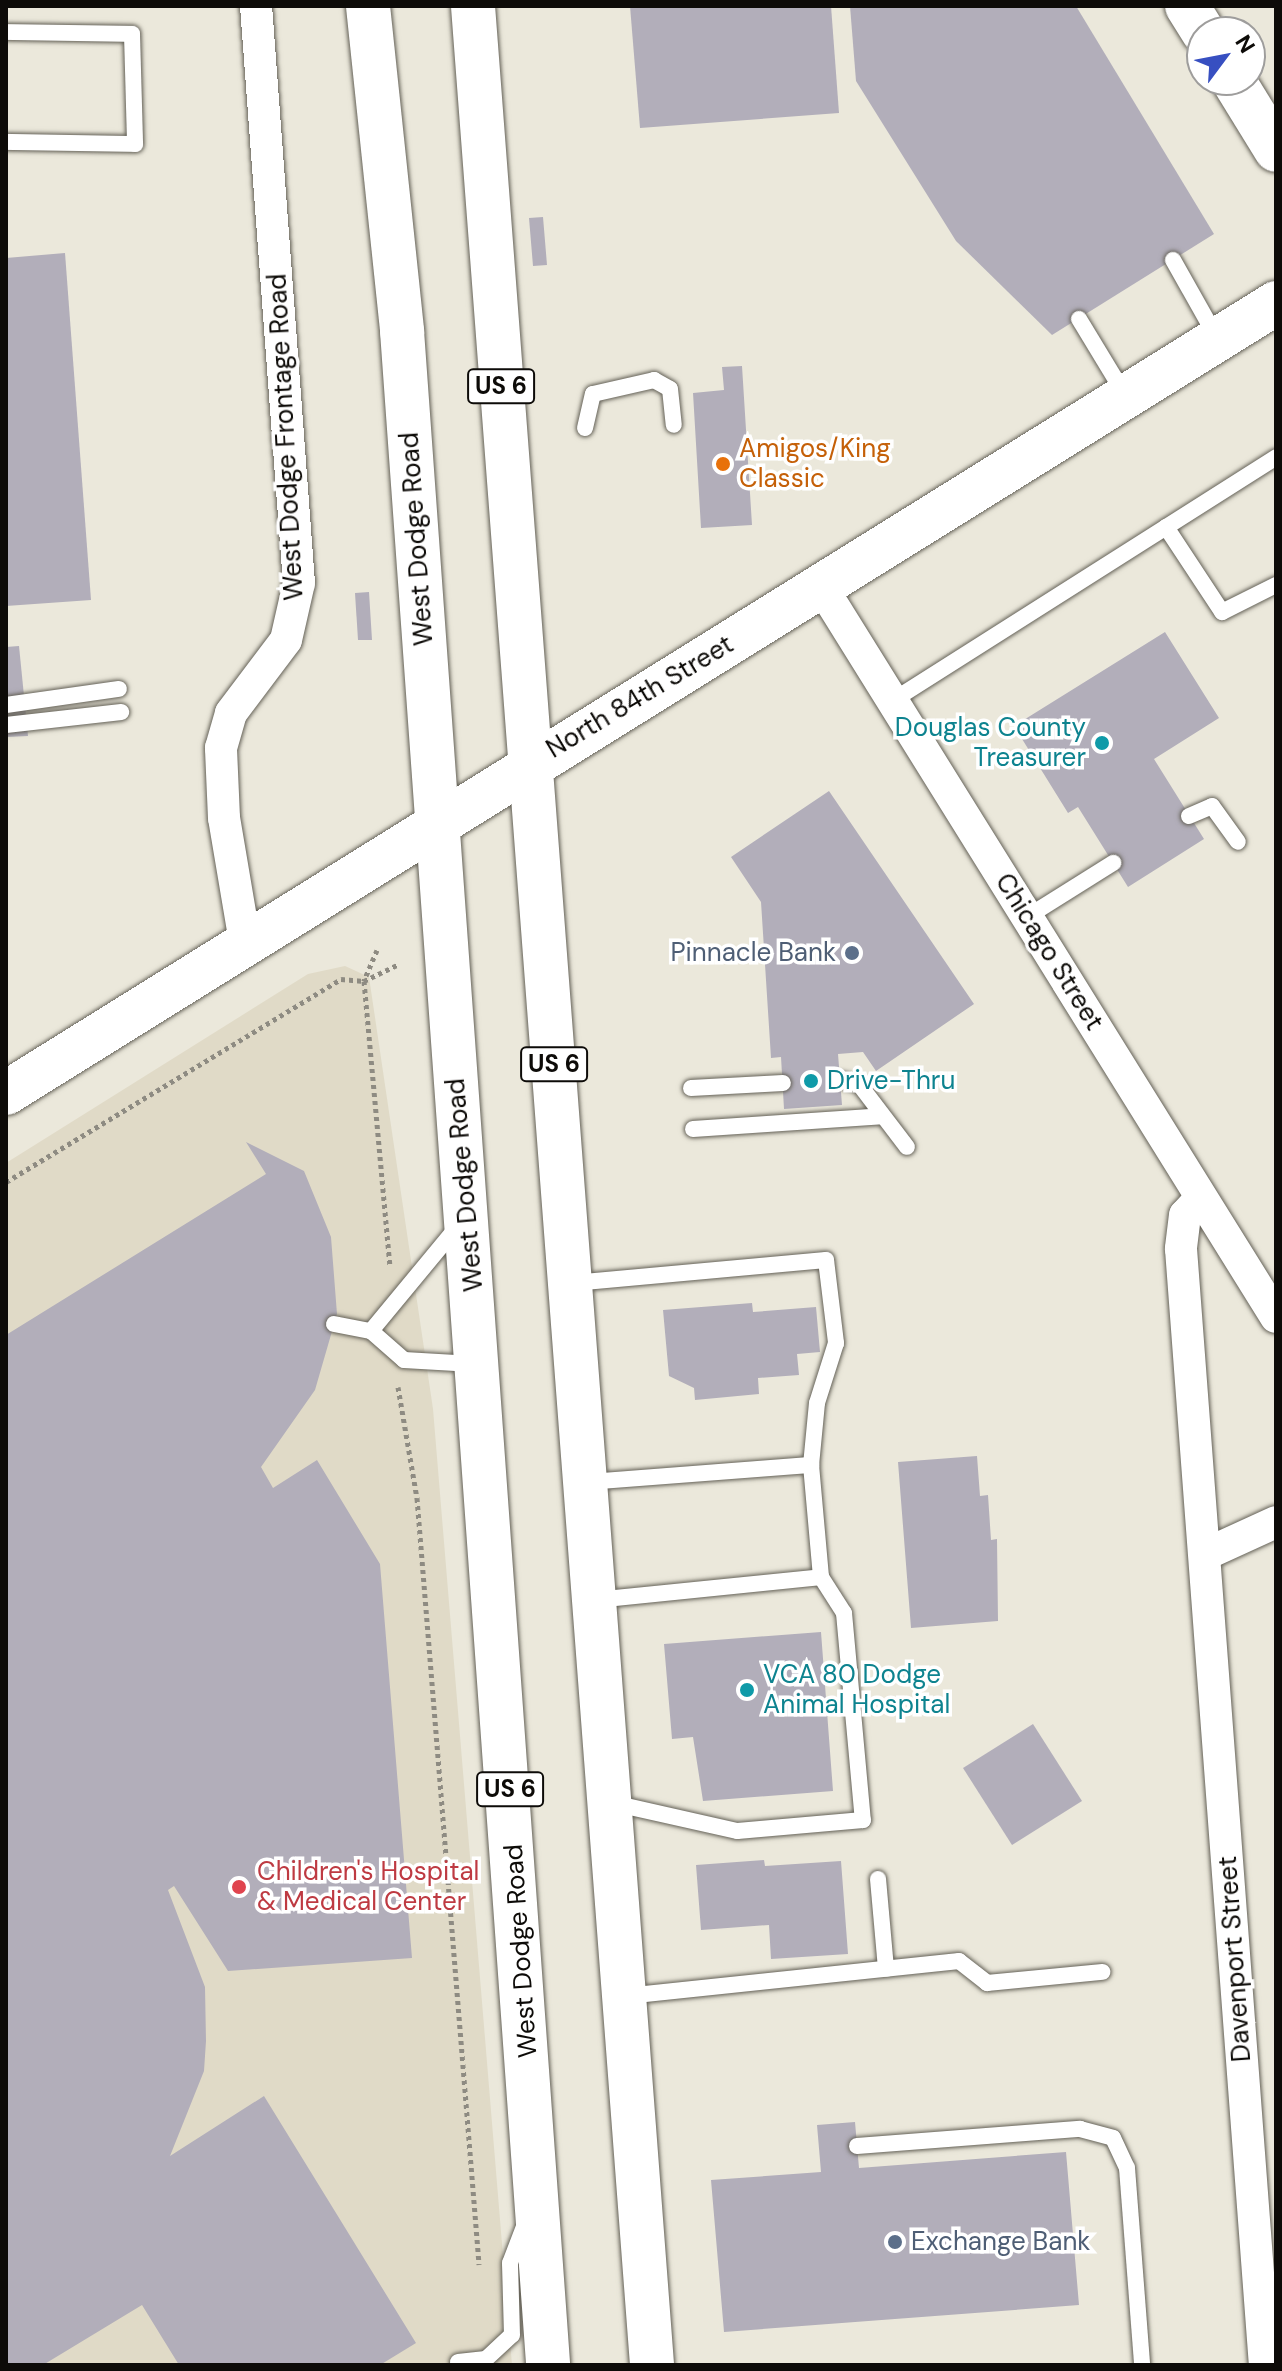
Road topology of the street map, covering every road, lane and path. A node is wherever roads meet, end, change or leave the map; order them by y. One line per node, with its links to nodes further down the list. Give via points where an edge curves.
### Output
1 (256, 6): 30 (street, West Dodge Frontage Road, via 299,583 286,640 231,713 221,748)
2 (368, 6): 26 (main road, West Dodge Road / US 6, via 402,331)
3 (473, 6): 24 (main road, US 6)
4 (6, 32): 6 (lane, via 132,34 135,144)
5 (1243, 96): 7 (main road)
6 (6, 142)
7 (1276, 150)
8 (1173, 260): 11 (lane)
9 (1276, 303): 11 (main road, North 84th Street)
10 (1079, 319): 12 (lane)
11 (1218, 340): 12 (main road, North 84th Street)
12 (1126, 396): 18 (main road, North 84th Street)
13 (674, 425): 14 (lane, via 670,389 654,380 593,394)
14 (585, 428)
15 (1276, 457): 16 (lane)
16 (1166, 527): 17 (lane, via 1222,612); 20 (lane)
17 (1276, 585)
18 (821, 586): 20 (street, Chicago Street); 24 (main road, North 84th Street)
19 (119, 689): 21 (lane)
20 (892, 701): 29 (street, Chicago Street)
21 (6, 705)
22 (121, 712): 23 (lane)
23 (6, 725)
24 (527, 766): 26 (main road, North 84th Street); 45 (main road, US 6)
25 (1189, 816): 27 (lane, via 1216,808)
26 (437, 822): 30 (main road, North 84th Street); 43 (main road, West Dodge Road / US 6)
27 (1238, 842)
28 (1113, 863): 29 (lane)
29 (1027, 917): 42 (street, Chicago Street)
30 (245, 942): 37 (main road, North 84th Street)
31 (377, 950): 33 (path)
32 (399, 964): 33 (path)
33 (364, 981): 41 (path, via 341,979); 44 (path)
34 (840, 1080): 38 (lane, via 859,1084)
35 (783, 1083): 36 (lane)
36 (691, 1088)
37 (6, 1093)
38 (882, 1116): 39 (lane); 40 (lane)
39 (693, 1129)
40 (907, 1147)
41 (6, 1182)
42 (1201, 1198): 46 (street, Chicago Street); 54 (street, Davenport Street, via 1185,1215 1181,1249)
43 (468, 1213): 48 (lane); 49 (main road, West Dodge Road / US 6)
44 (391, 1275)
45 (571, 1283): 51 (lane, via 826,1260 836,1343 817,1403); 52 (main road, US 6)
46 (1276, 1317)
47 (334, 1324): 48 (lane)
48 (371, 1331): 49 (lane, via 404,1360)
49 (479, 1364): 63 (main road, West Dodge Road / US 6, via 528,2026)
50 (397, 1374): 64 (path, via 417,1498)
51 (811, 1465): 52 (lane); 55 (lane)
52 (586, 1482): 56 (main road, US 6)
53 (1276, 1522): 54 (street)
54 (1206, 1554): 69 (street, Davenport Street)
55 (821, 1577): 56 (lane); 57 (lane, via 844,1613 863,1820 737,1831)
56 (595, 1600): 57 (main road, US 6)
57 (611, 1803): 61 (main road, US 6)
58 (878, 1879): 59 (lane)
59 (886, 1969): 60 (lane, via 959,1961 987,1983); 61 (lane)
60 (1102, 1972)
61 (626, 1996): 67 (main road, US 6)
62 (857, 2146): 68 (lane, via 1092,2129 1119,2147)
63 (532, 2207): 65 (lane, via 510,2263 512,2335 486,2359); 66 (main road, West Dodge Road / US 6)
64 (480, 2281)
65 (458, 2362)
66 (548, 2365)
67 (652, 2365)
68 (1142, 2365)
69 (1265, 2365)

